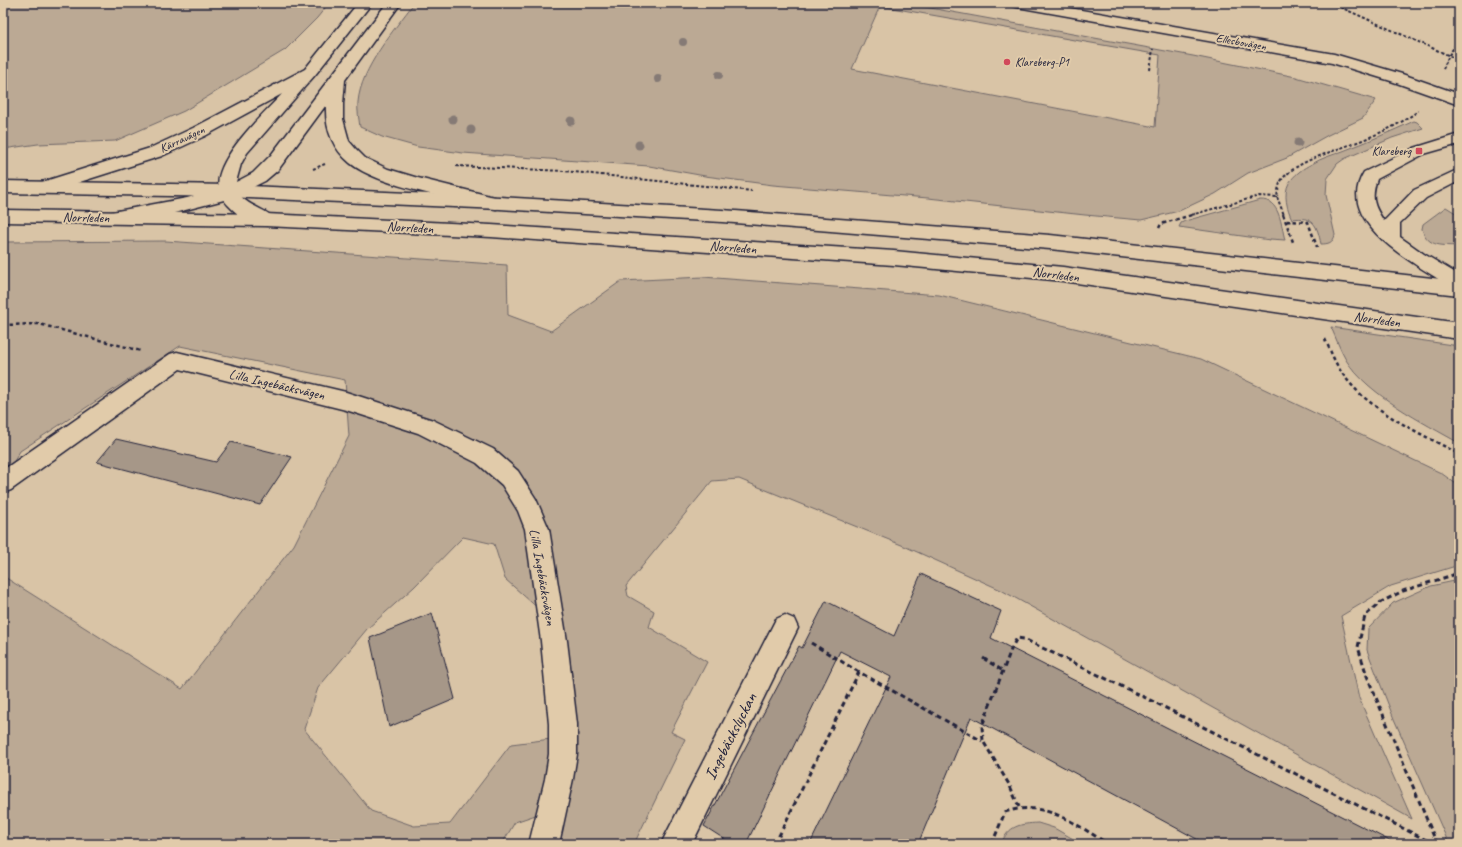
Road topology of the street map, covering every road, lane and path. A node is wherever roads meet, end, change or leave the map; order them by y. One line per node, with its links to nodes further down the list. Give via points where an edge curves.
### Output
1 (366, 3): 8 (main road, Kärravägen)
2 (394, 3): 9 (main road)
3 (1018, 3): 10 (main road, Ellesbovägen, via 1334,59)
4 (1331, 3): 6 (path)
5 (1459, 39): 6 (path)
6 (1449, 55): 7 (path); 10 (path)
7 (1459, 60)
8 (310, 72): 18 (main road, Kärravägen, via 156,152); 19 (main road, Kärravägen, via 240,150 226,180)
9 (338, 81): 13 (main road, via 334,101 335,126 340,140); 15 (main road)
10 (1435, 90): 11 (main road, Ellesbovägen); 21 (path, via 1411,117 1396,126 1298,166 1283,177)
11 (1459, 100)
12 (1459, 139): 28 (lane, via 1418,151 1370,176 1364,199 1374,221)
13 (349, 153): 15 (path, via 308,170); 22 (main road, via 366,166 398,178)
14 (455, 166): 20 (path, via 564,171)
15 (268, 169): 19 (main road, via 253,180)
16 (1459, 174): 28 (lane, via 1420,194 1392,221)
17 (3, 187): 18 (main road, Norrleden)
18 (45, 187): 19 (main road, Norrleden)
19 (227, 191): 22 (main road, Norrleden); 24 (main road, via 179,207); 25 (main road, via 234,202)
20 (758, 192)
21 (1277, 197): 26 (path); 27 (path, via 1259,196 1161,224)
22 (500, 204): 32 (main road, Norrleden, via 722,216 1050,242)
23 (3, 216): 24 (main road, Norrleden)
24 (105, 217): 25 (main road, Norrleden)
25 (266, 220): 34 (main road, Norrleden, via 491,231 901,258 1063,274)
26 (1287, 221): 29 (path); 30 (path, via 1308,222)
27 (1159, 228)
28 (1392, 239): 31 (lane)
29 (1293, 242)
30 (1319, 251)
31 (1459, 283)
32 (1459, 288)
33 (3, 325): 36 (path, via 38,324)
34 (1459, 331)
35 (1322, 333): 37 (path, via 1348,381 1389,414)
36 (177, 360): 38 (main road); 46 (main road, Lilla Ingebäcksvägen, via 346,401 425,426 484,456 510,478 528,506 536,529 554,641 563,724 563,754)
37 (1459, 454)
38 (3, 483)
39 (1459, 573): 51 (path, via 1403,591 1381,602 1365,616 1358,647 1367,676)
40 (785, 628): 43 (path); 47 (main road, Ingebäckslyckan)
41 (983, 658): 42 (path)
42 (1003, 671): 44 (path, via 982,726); 51 (path, via 1017,638 1024,639)
43 (859, 672): 44 (path); 48 (path)
44 (983, 741): 45 (path, via 1010,786)
45 (1019, 807): 49 (path, via 1005,812); 50 (path, via 1027,806 1055,814)
46 (544, 844)
47 (676, 844)
48 (775, 844)
49 (992, 844)
50 (1108, 844)
51 (1436, 844)

